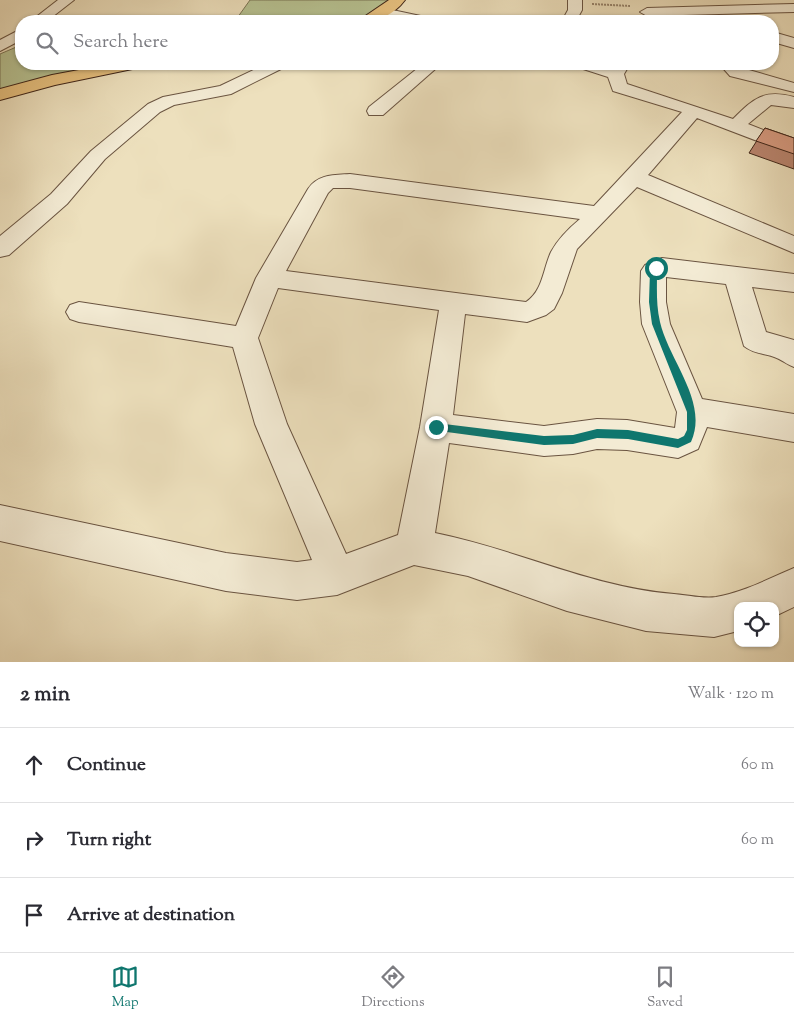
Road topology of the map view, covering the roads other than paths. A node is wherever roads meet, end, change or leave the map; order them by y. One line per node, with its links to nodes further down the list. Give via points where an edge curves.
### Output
1 (67, 0): 7 (street)
2 (398, 0): 6 (main road)
3 (576, 2): 10 (street)
4 (794, 8): 5 (street)
5 (643, 10)
6 (384, 12): 8 (main road); 9 (street)
7 (46, 15)
8 (378, 15)
9 (398, 15)
10 (572, 15)
11 (15, 37): 14 (street)
12 (779, 39): 13 (street)
13 (794, 43)
14 (0, 46)
15 (104, 70): 21 (main road)
16 (267, 70): 29 (street, via 225,90 169,101 154,108 98,155 59,199)
17 (425, 70): 23 (street)
18 (619, 70): 22 (street, via 619,87)
19 (734, 70): 20 (street)
20 (790, 94): 24 (street, via 764,100)
21 (0, 95)
22 (694, 110): 24 (street); 26 (street)
23 (376, 111)
24 (736, 126): 25 (street)
25 (794, 149)
26 (633, 177): 27 (street); 28 (street)
27 (599, 214): 31 (street, via 337,180 319,189); 33 (street, via 568,243 542,307 527,312)
28 (794, 245)
29 (0, 249)
30 (736, 275): 32 (street); 36 (street, via 754,338 762,344 785,348); 37 (street, via 662,266 654,271 656,324)
31 (269, 278): 33 (street); 35 (street)
32 (794, 283)
33 (454, 303): 38 (street)
34 (79, 312): 35 (street)
35 (244, 338): 42 (street, via 271,424)
36 (794, 355)
37 (692, 412): 38 (street, via 692,430 687,439 678,443 597,434 544,441); 39 (street)
38 (436, 427): 41 (street)
39 (794, 428)
40 (0, 523): 42 (street, via 226,572 297,581)
41 (414, 547): 42 (street); 45 (street, via 468,558 567,592 646,611 714,617)
42 (337, 576)
43 (794, 587): 44 (street)
44 (762, 602)
45 (734, 612)

